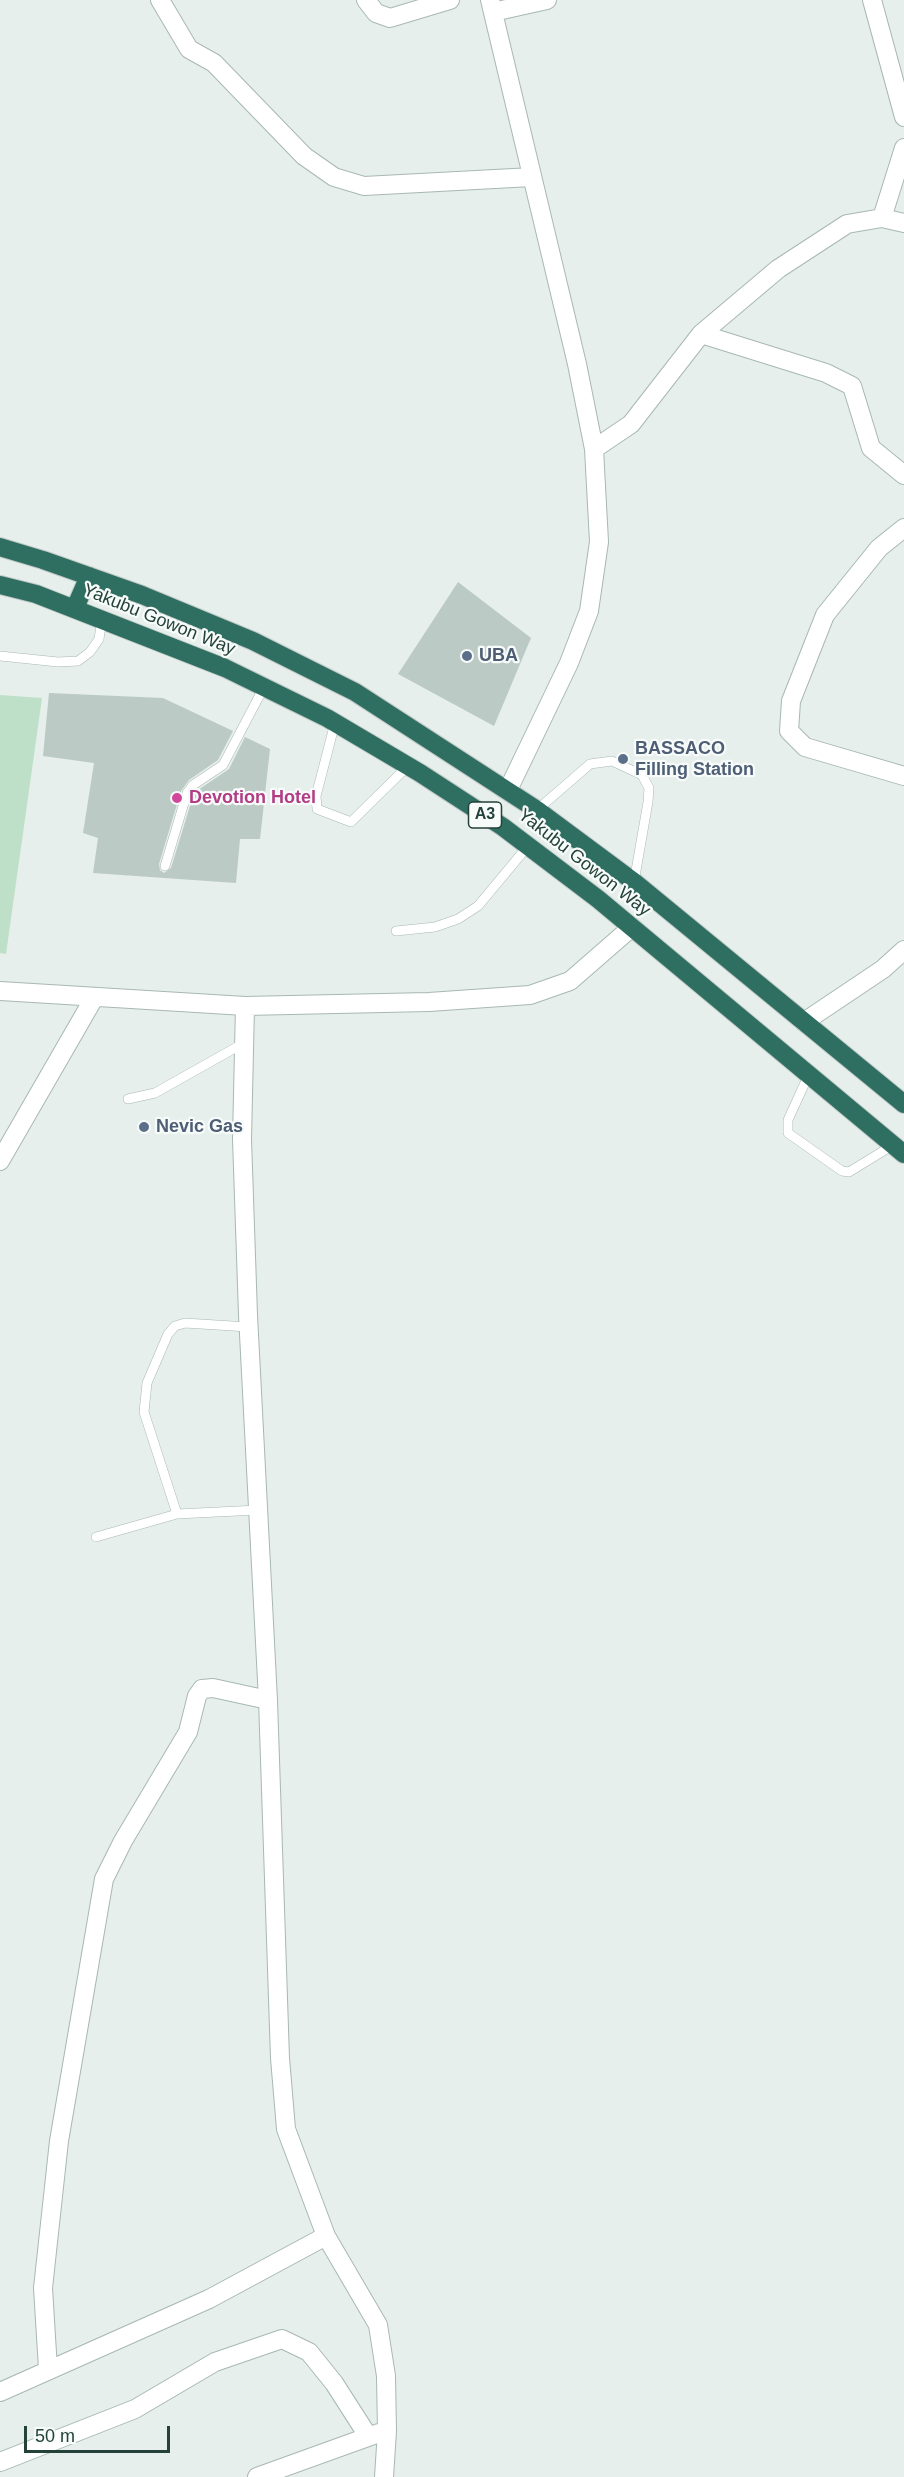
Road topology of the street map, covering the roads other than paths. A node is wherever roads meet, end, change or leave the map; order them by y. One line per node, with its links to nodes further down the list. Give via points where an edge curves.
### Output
1 (160, 0): 9 (street, via 189,49 214,63 304,156 334,177 364,186)
2 (366, 0): 3 (street, via 376,13 390,18)
3 (450, 0)
4 (547, 0): 6 (street)
5 (872, 0): 7 (street)
6 (491, 6): 9 (street)
7 (904, 117)
8 (904, 148): 10 (street)
9 (532, 177): 13 (street)
10 (882, 218): 11 (street); 12 (street, via 847,224 778,270)
11 (904, 223)
12 (701, 334): 13 (street, via 631,424); 14 (street, via 826,373 852,386 871,448)
13 (594, 449): 26 (street, via 598,542 589,612)
14 (904, 474)
15 (904, 528): 25 (street, via 879,548 825,615 791,701 789,731 805,747)
16 (0, 547): 17 (highway, Yakubu Gowon Way / A3)
17 (89, 576): 19 (highway); 26 (highway, Yakubu Gowon Way / A3, via 253,641 355,692)
18 (0, 585): 19 (highway, Yakubu Gowon Way / A3)
19 (75, 608): 20 (highway, Yakubu Gowon Way / A3)
20 (102, 619): 21 (lane, via 99,639 78,661); 22 (highway, Yakubu Gowon Way / A3)
21 (0, 656)
22 (264, 687): 23 (highway, Yakubu Gowon Way / A3); 29 (lane, via 223,765 187,793)
23 (335, 723): 24 (highway, Yakubu Gowon Way / A3); 24 (lane, via 316,796 317,809 351,822)
24 (408, 766): 28 (highway, Yakubu Gowon Way / A3)
25 (904, 776)
26 (508, 790): 27 (highway, Yakubu Gowon Way / A3)
27 (537, 810): 30 (highway, Yakubu Gowon Way / A3); 30 (lane, via 590,764 612,761 642,775 649,788 648,802)
28 (528, 846): 31 (highway, Yakubu Gowon Way / A3); 32 (lane, via 478,906 458,919 435,927)
29 (165, 866)
30 (634, 882): 37 (highway, Yakubu Gowon Way / A3)
31 (632, 927): 36 (street, via 570,981 530,995 429,1002); 39 (highway, Yakubu Gowon Way / A3)
32 (396, 931)
33 (904, 950): 37 (street, via 883,969)
34 (0, 991): 35 (street)
35 (94, 999): 36 (street); 43 (street)
36 (245, 1006): 38 (street)
37 (804, 1022): 41 (highway, Yakubu Gowon Way / A3)
38 (244, 1043): 40 (lane, via 154,1093); 44 (street, via 242,1138)
39 (809, 1074): 42 (highway, Yakubu Gowon Way / A3); 42 (lane, via 788,1120 788,1133 842,1171 849,1172)
40 (128, 1099)
41 (904, 1104)
42 (899, 1149)
43 (0, 1161)
44 (248, 1327): 45 (street); 46 (lane, via 185,1323 175,1326 147,1383 144,1412)
45 (258, 1510): 46 (lane); 48 (street)
46 (177, 1514): 47 (lane)
47 (96, 1537)
48 (268, 1700): 49 (street, via 280,2058 286,2129); 50 (street, via 202,1689 188,1732 104,1879 59,2141 43,2288)
49 (327, 2236): 50 (street, via 209,2299); 52 (street, via 378,2325 386,2376)
50 (48, 2370): 51 (street)
51 (0, 2392)
52 (387, 2432): 53 (street); 56 (street)
53 (368, 2436): 54 (street, via 309,2352 282,2339 215,2362 135,2409); 55 (street)
54 (0, 2462)
55 (256, 2477)
56 (384, 2477)

